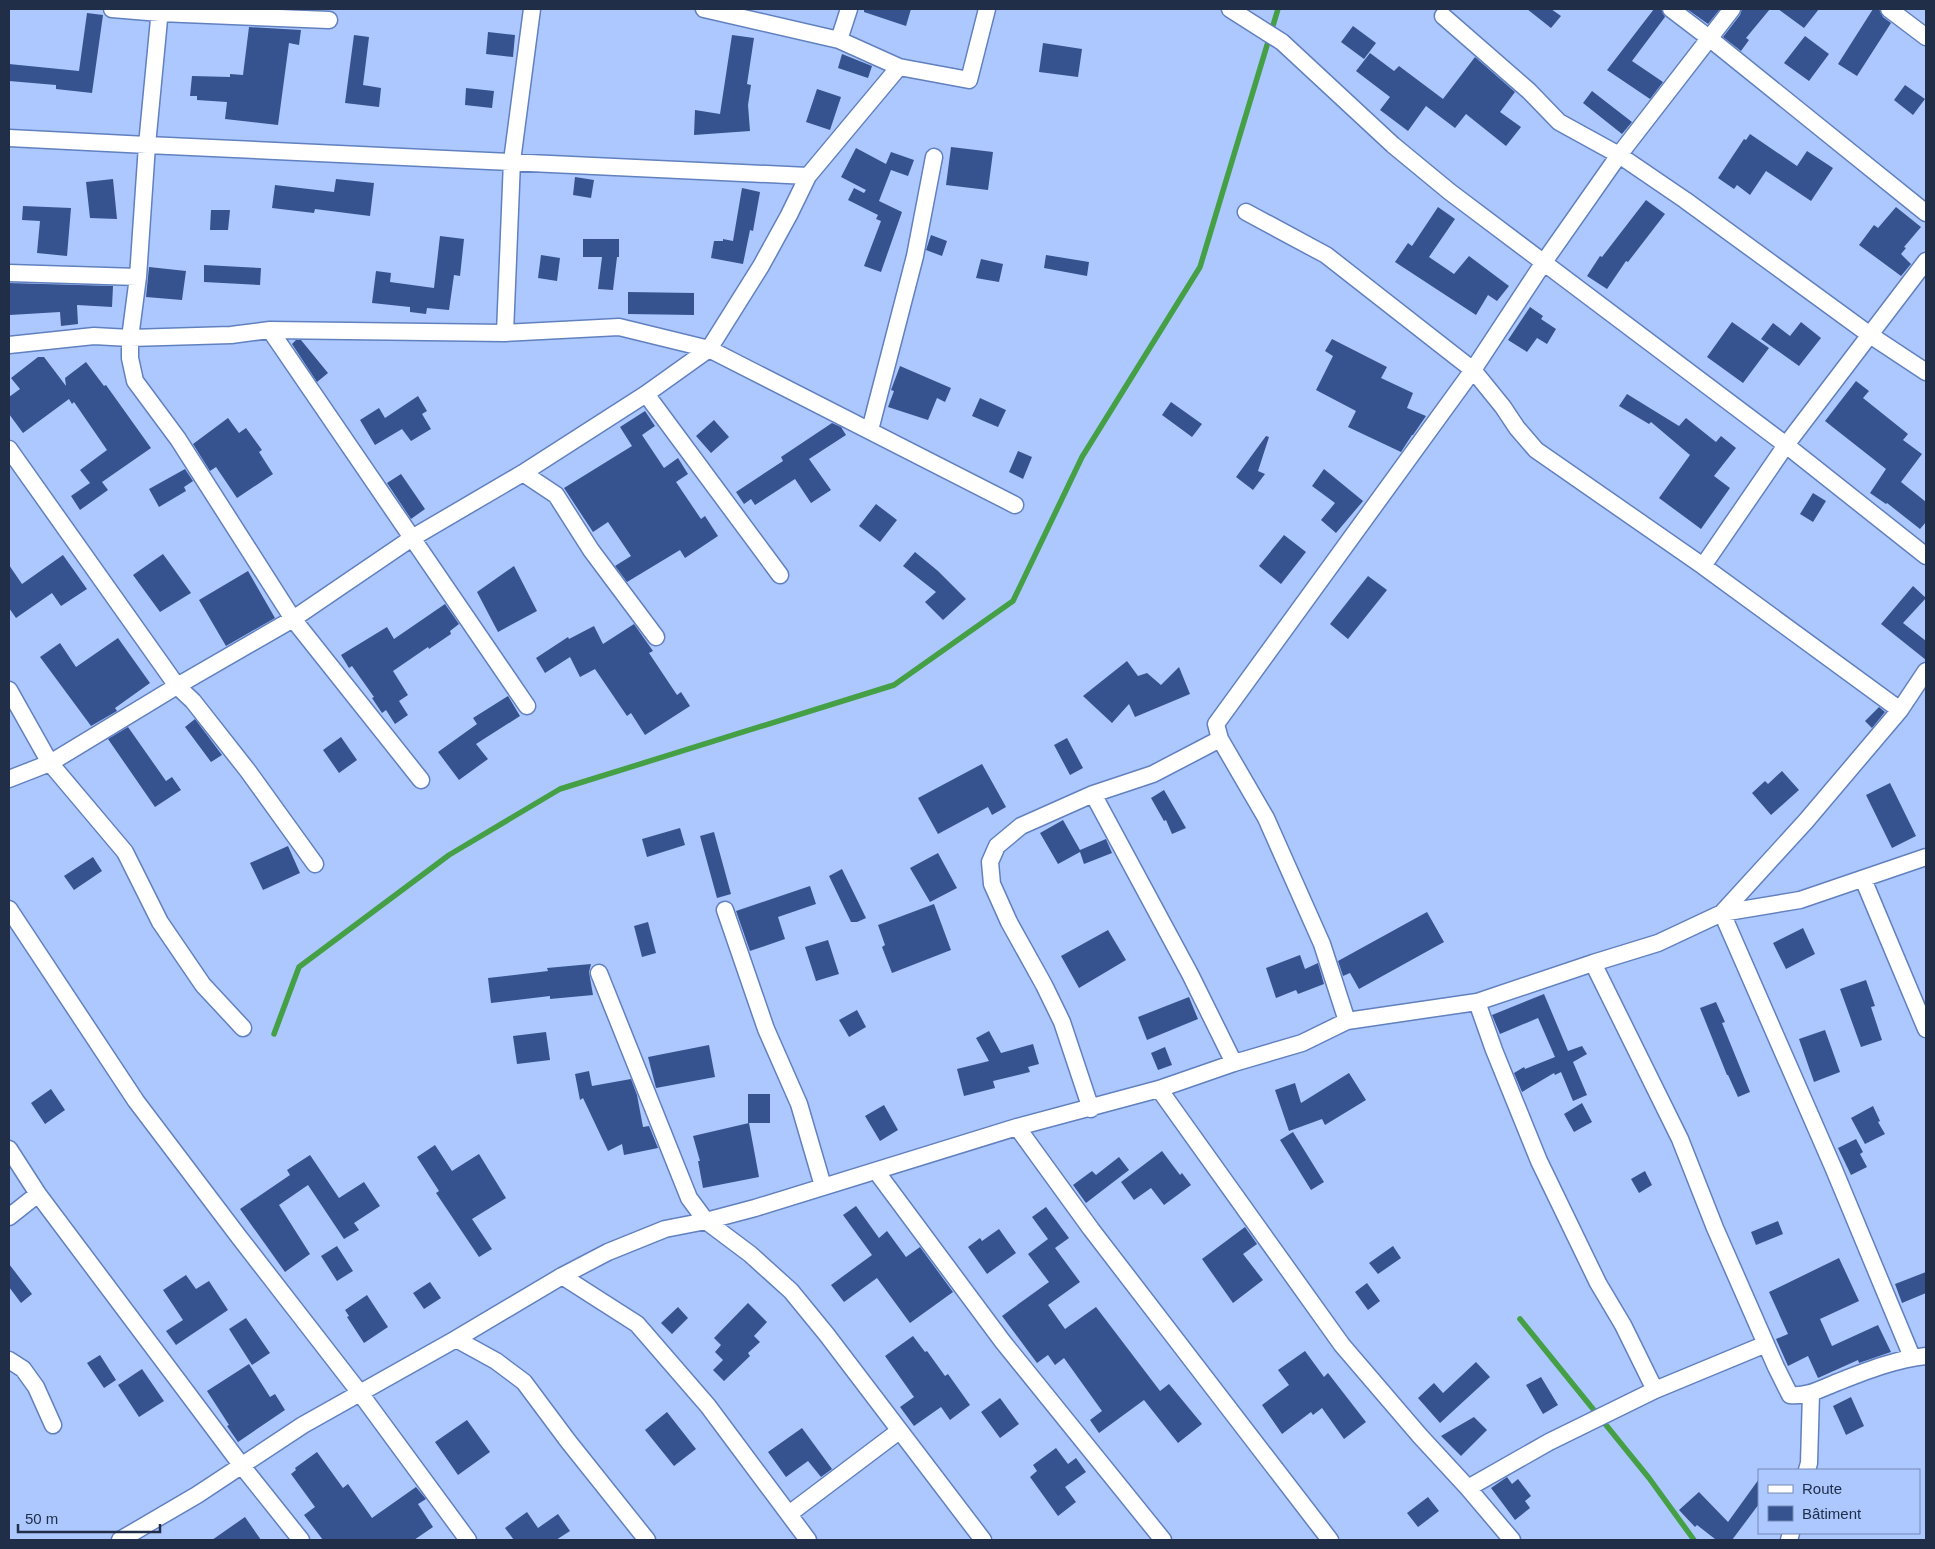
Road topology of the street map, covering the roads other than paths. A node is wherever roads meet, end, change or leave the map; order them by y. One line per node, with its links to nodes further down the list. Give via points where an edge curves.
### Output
1 (112, 9): 10 (street)
2 (532, 9): 21 (street)
3 (704, 9): 15 (street)
4 (849, 9): 15 (street)
5 (987, 9): 16 (street, via 970,80)
6 (1230, 9): 26 (street, via 1282,42 1393,145)
7 (1671, 9): 14 (street)
8 (1732, 9): 14 (street)
9 (1889, 9): 13 (street)
10 (160, 11): 12 (street); 18 (street)
11 (1443, 16): 19 (street, via 1529,91 1559,122)
12 (329, 20)
13 (1926, 37)
14 (1709, 38): 19 (street); 24 (street)
15 (839, 40): 16 (street)
16 (899, 66): 22 (street)
17 (9, 138): 18 (street)
18 (147, 145): 21 (street); 28 (street)
19 (1619, 155): 26 (street); 31 (street)
20 (934, 157): 38 (street, via 915,256)
21 (512, 161): 22 (street); 30 (street)
22 (808, 176): 34 (street, via 761,266)
23 (1246, 212): 35 (street, via 1326,255)
24 (1926, 213)
25 (1926, 261): 31 (street)
26 (1544, 262): 35 (street); 39 (street)
27 (9, 273): 28 (street)
28 (138, 277): 32 (street)
29 (270, 330): 30 (street); 32 (street, via 231,335); 43 (street)
30 (505, 333): 34 (street, via 619,327)
31 (1870, 335): 36 (street); 39 (street)
32 (130, 338): 33 (street, via 94,336); 47 (street, via 135,381 178,439)
33 (9, 345)
34 (710, 348): 37 (street); 38 (street)
35 (1473, 370): 45 (street, via 1536,450); 54 (street, via 1221,715 1216,724)
36 (1926, 372)
37 (646, 394): 41 (street); 46 (street)
38 (870, 430): 42 (street)
39 (1786, 445): 44 (street); 45 (street)
40 (9, 449): 50 (street)
41 (523, 473): 43 (street); 48 (street, via 556,495 591,550)
42 (1015, 505)
43 (412, 538): 47 (street); 52 (street)
44 (1926, 556)
45 (1703, 566): 53 (street)
46 (780, 575)
47 (293, 619): 50 (street); 57 (street)
48 (656, 637)
49 (1926, 671): 53 (street)
50 (177, 686): 55 (street); 60 (street, via 193,701 242,763)
51 (9, 690): 55 (street)
52 (527, 706)
53 (1900, 710): 64 (street)
54 (1220, 739): 58 (street, via 1152,774); 68 (street, via 1266,818 1322,944)
55 (50, 763): 56 (street); 69 (street, via 125,852 160,922 203,985)
56 (9, 779)
57 (421, 780)
58 (1093, 794): 71 (street); 73 (street, via 1021,826 997,846 990,862 992,884 1062,1022)
59 (1926, 857): 61 (street)
60 (315, 864)
61 (1863, 878): 64 (street, via 1800,900); 70 (street)
62 (9, 909): 87 (street, via 136,1101)
63 (725, 910): 77 (street, via 766,1029 799,1104)
64 (1722, 914): 65 (street, via 1658,943); 84 (street)
65 (1593, 963): 67 (street); 83 (street, via 1680,1139)
66 (599, 973): 80 (street, via 689,1198)
67 (1477, 1002): 68 (street); 86 (street, via 1546,1176)
68 (1346, 1021): 71 (street, via 1302,1043)
69 (243, 1028)
70 (1926, 1029)
71 (1234, 1063): 72 (street)
72 (1159, 1089): 73 (street); 93 (street, via 1342,1345)
73 (1091, 1109): 74 (street)
74 (1016, 1127): 76 (street); 102 (street, via 1091,1230)
75 (9, 1150): 78 (street)
76 (876, 1171): 77 (street); 101 (street, via 1003,1342)
77 (823, 1186): 80 (street)
78 (38, 1194): 79 (street); 91 (street)
79 (9, 1217)
80 (706, 1221): 81 (street, via 665,1229 608,1252); 90 (street, via 791,1291)
81 (562, 1276): 82 (street); 94 (street, via 637,1324 708,1406)
82 (456, 1339): 87 (street); 98 (street, via 496,1361 524,1382)
83 (1766, 1344): 86 (street); 88 (street, via 1790,1395)
84 (1919, 1357): 88 (street, via 1836,1382)
85 (9, 1360): 89 (street, via 23,1369)
86 (1655, 1390): 93 (street, via 1549,1442)
87 (360, 1393): 91 (street, via 303,1425); 97 (street)
88 (1811, 1393): 92 (street)
89 (53, 1425)
90 (899, 1431): 94 (street); 100 (street)
91 (242, 1466): 95 (street); 96 (street)
92 (1807, 1469)
93 (1468, 1488): 103 (street)
94 (789, 1514): 99 (street)
95 (131, 1538)
96 (301, 1540)
97 (468, 1540)
98 (647, 1540)
99 (808, 1540)
100 (982, 1540)
101 (1163, 1540)
102 (1330, 1540)
103 (1512, 1540)

